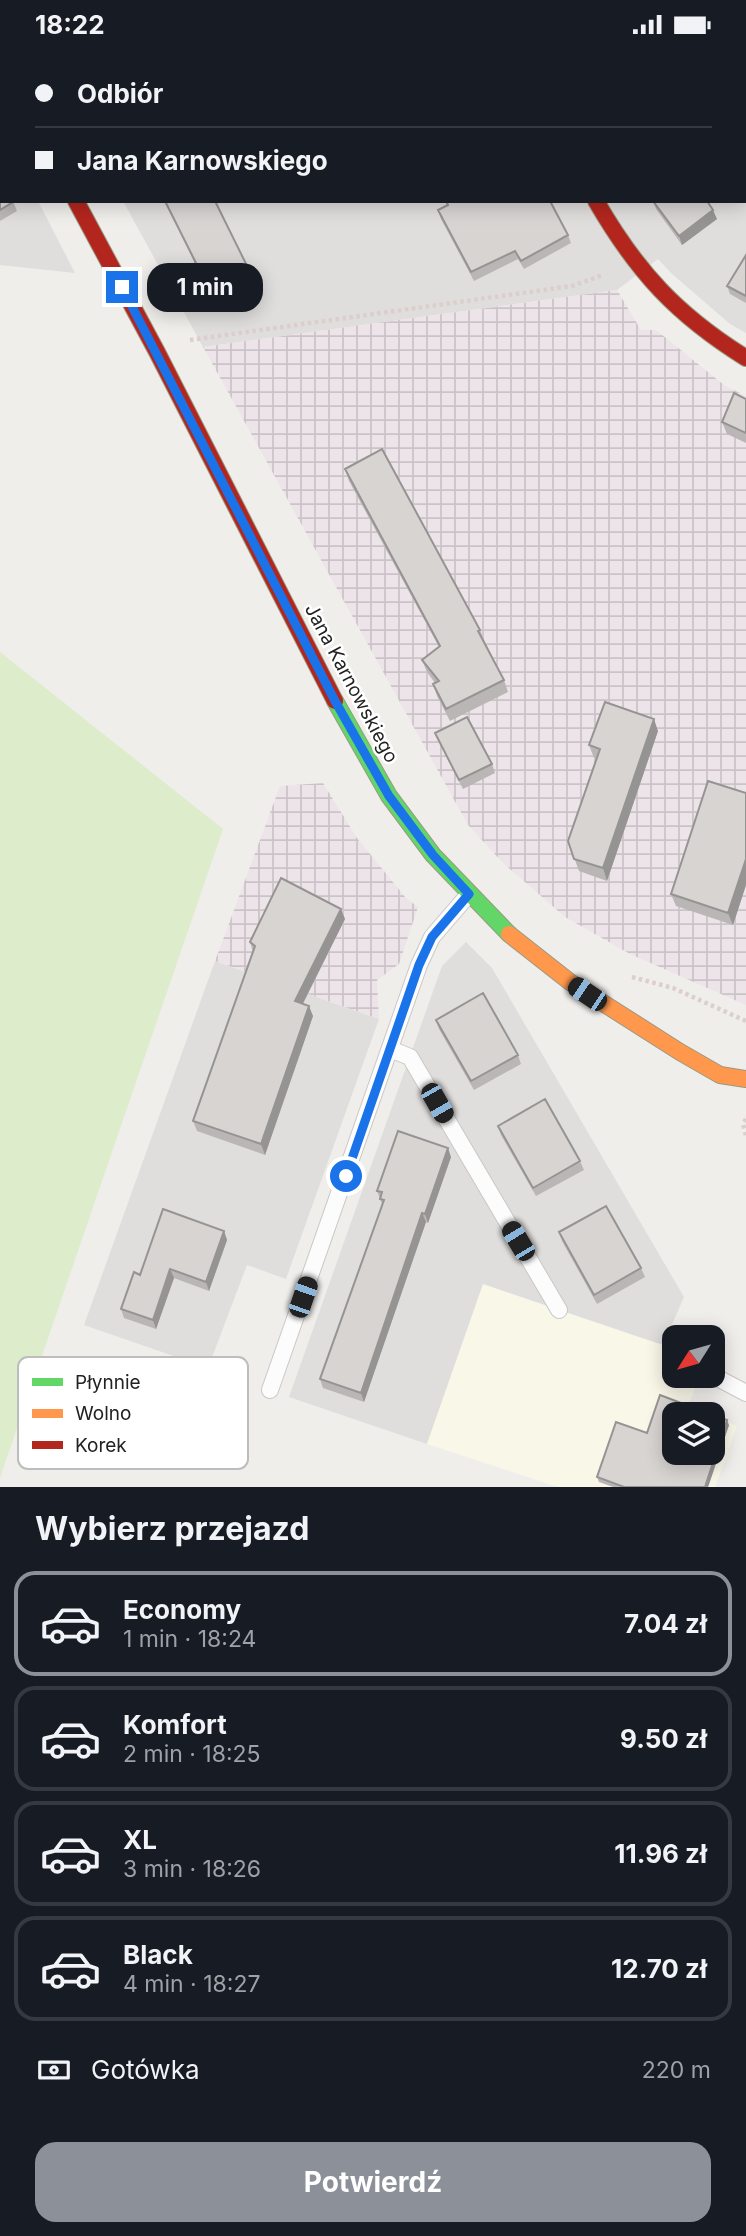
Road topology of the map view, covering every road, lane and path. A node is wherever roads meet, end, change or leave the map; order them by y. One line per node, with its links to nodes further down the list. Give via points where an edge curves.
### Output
1 (77, 203): 4 (main road, Jana Karnowskiego)
2 (597, 203): 3 (main road)
3 (632, 260): 4 (path, via 572,286 176,342); 5 (main road, via 684,315)
4 (157, 352): 6 (main road, Jana Karnowskiego, via 335,701 389,796)
5 (746, 358)
6 (469, 894): 9 (lane, via 432,937); 10 (main road, Jana Karnowskiego, via 503,929 570,982)
7 (626, 976): 8 (path, via 673,988)
8 (746, 1021)
9 (390, 1049): 15 (lane, via 410,1056); 17 (lane)
10 (720, 1075): 11 (main road, Jana Karnowskiego); 12 (main road, Jana Karnowskiego)
11 (746, 1079)
12 (737, 1095)
13 (746, 1119): 14 (path)
14 (746, 1136)
15 (559, 1310)
16 (725, 1382): 18 (lane)
17 (270, 1390)
18 (746, 1392)

